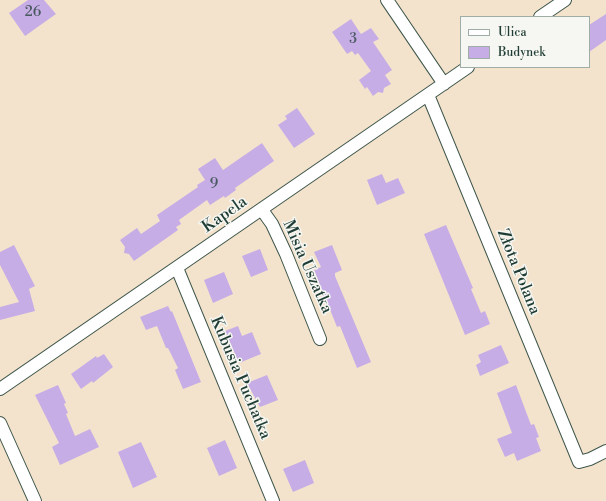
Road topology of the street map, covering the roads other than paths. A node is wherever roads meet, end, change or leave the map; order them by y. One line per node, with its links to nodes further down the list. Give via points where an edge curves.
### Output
1 (387, 0): 5 (street)
2 (565, 0): 3 (street)
3 (541, 16)
4 (467, 68): 5 (street, Kapela)
5 (444, 84): 6 (street, Kapela)
6 (428, 95): 7 (street, Kapela); 12 (street, Złota Polana, via 579,462)
7 (262, 210): 8 (street, Kapela); 9 (street, Misia Uszatka, via 272,224 286,254)
8 (177, 268): 10 (street, Kapela); 14 (street, Kubusia Puchatka)
9 (320, 339)
10 (0, 389)
11 (0, 423): 13 (street)
12 (606, 451)
13 (35, 501)
14 (273, 501)

